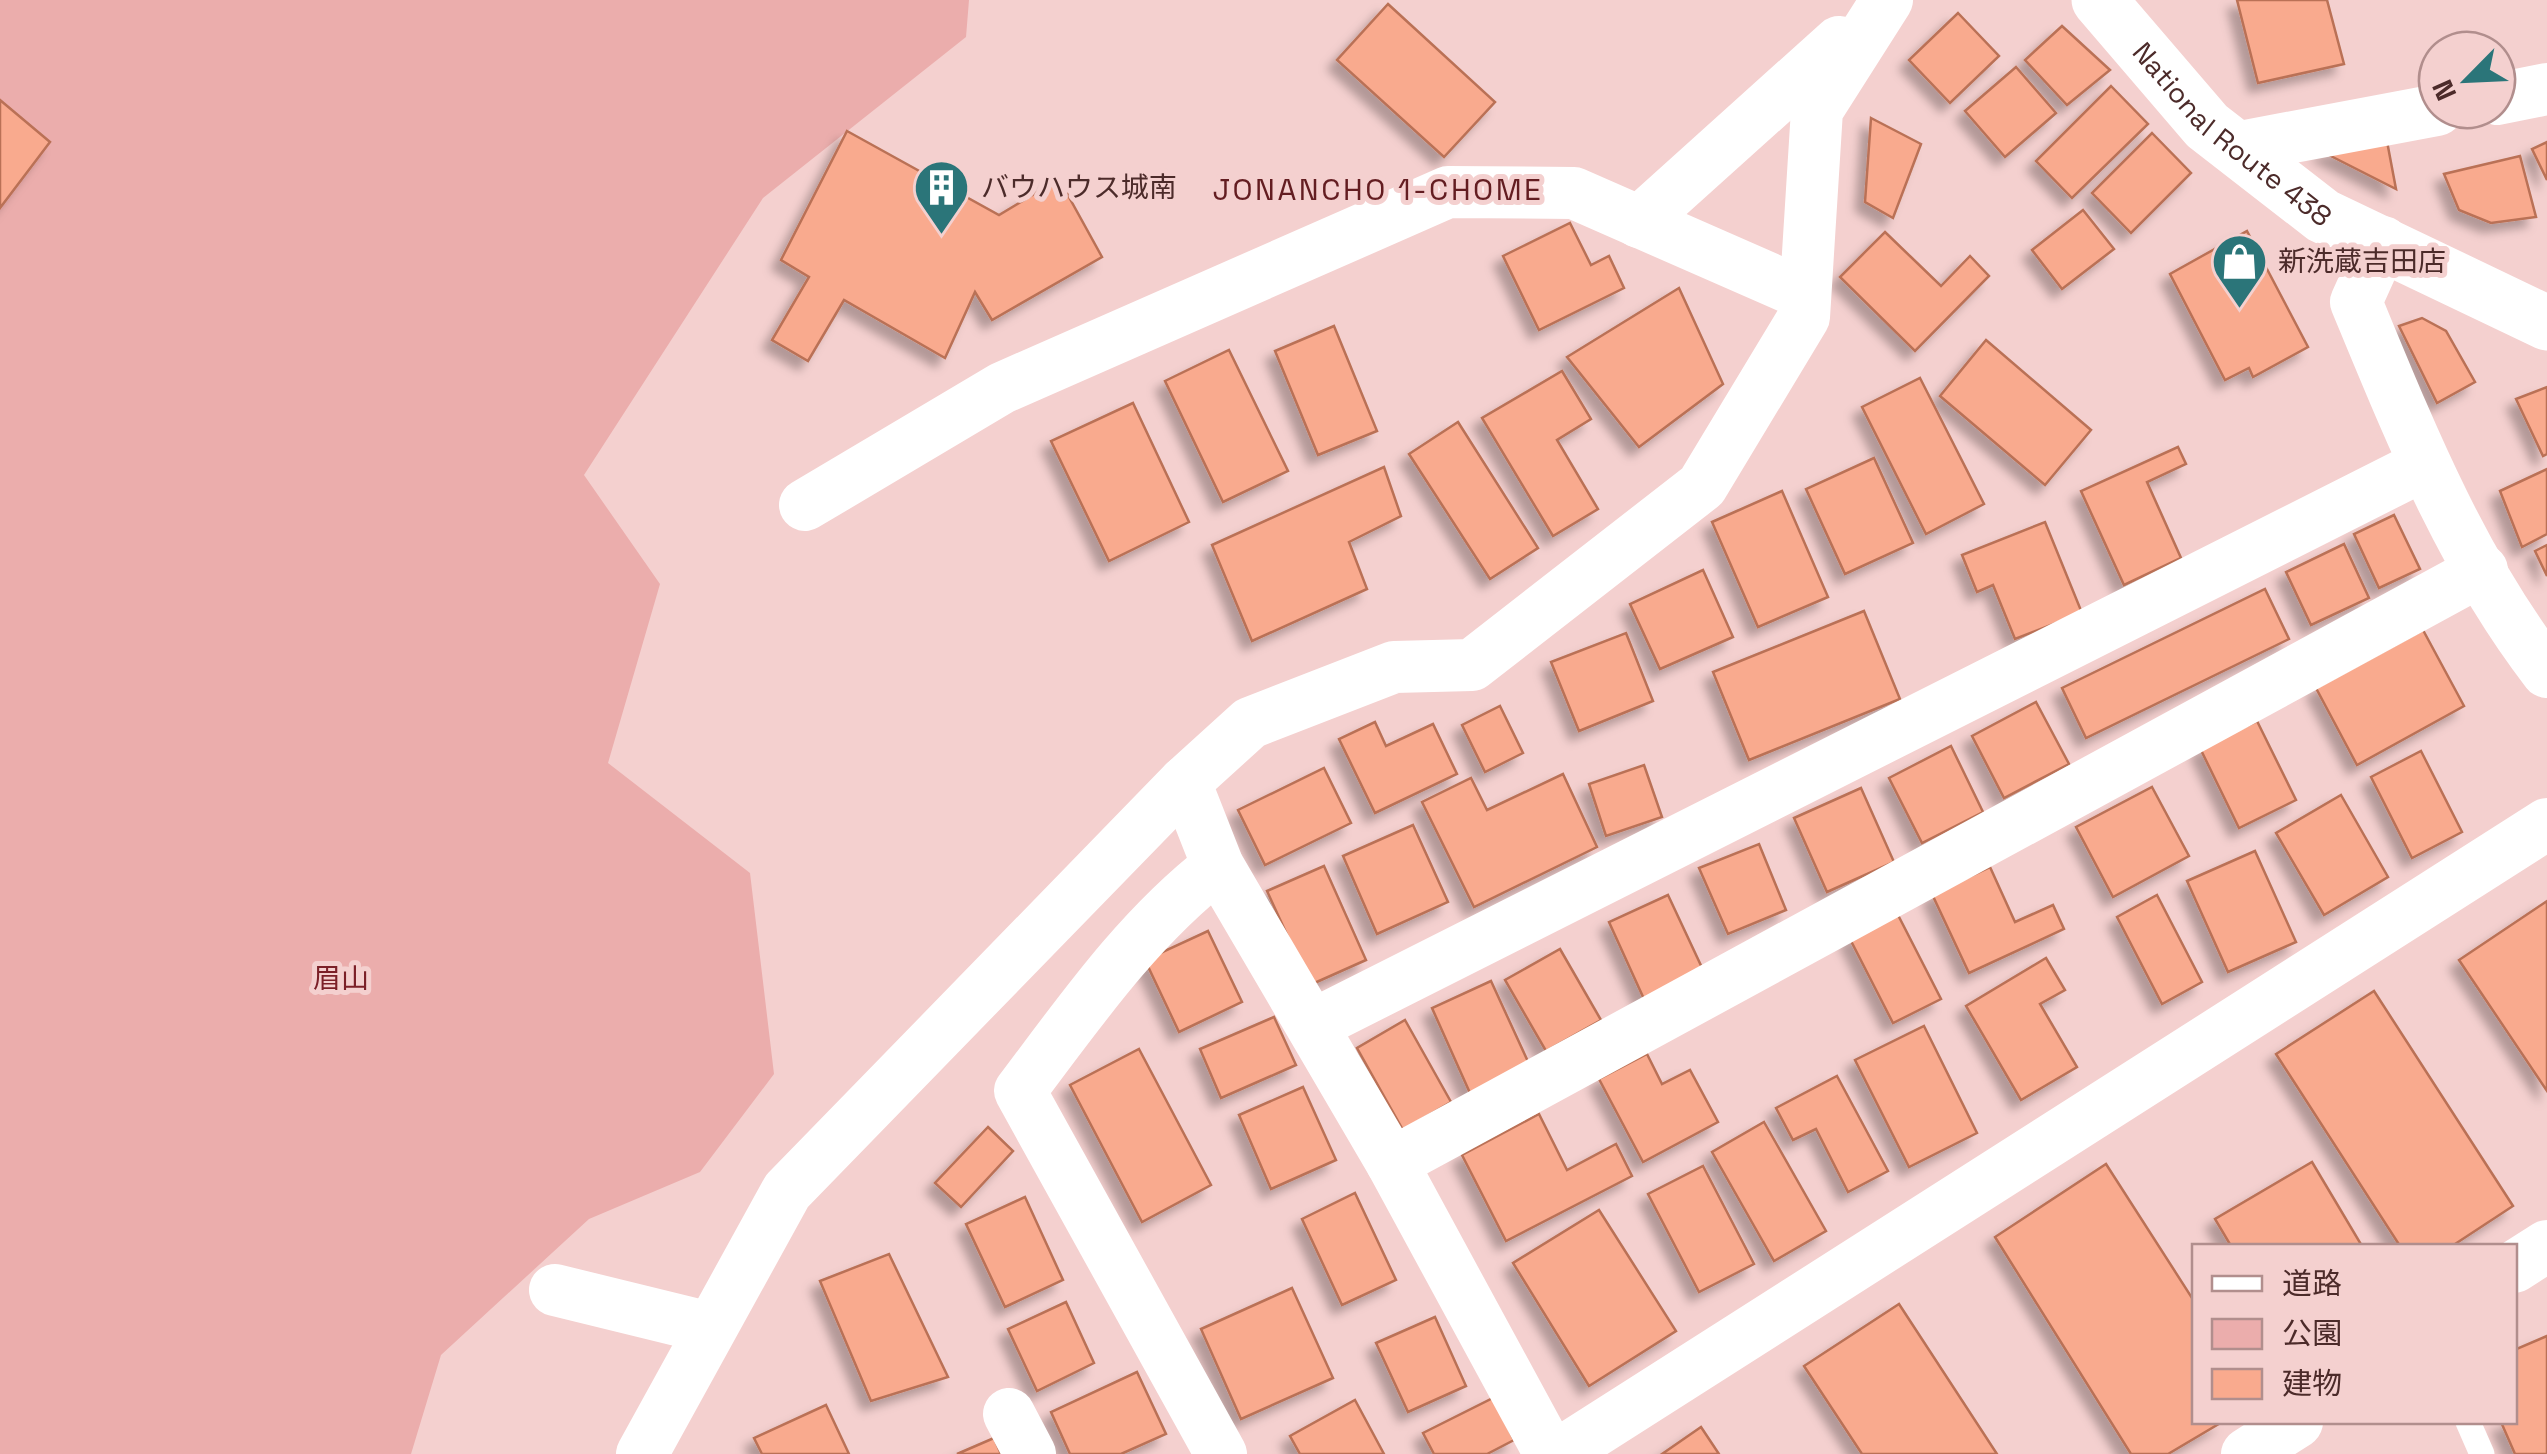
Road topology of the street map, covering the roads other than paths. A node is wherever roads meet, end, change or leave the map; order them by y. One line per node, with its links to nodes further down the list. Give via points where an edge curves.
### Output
1 (2099, 0): 6 (highway, National Route 438, via 2207,126)
2 (1884, 2): 7 (street); 9 (street, via 1817,110)
3 (2547, 89): 4 (street)
4 (2517, 94)
5 (2417, 114): 6 (street)
6 (2235, 148): 8 (highway, National Route 438, via 2323,216)
7 (1639, 222): 9 (street); 12 (street, via 1574,194 1448,192 1002,388)
8 (2384, 242): 10 (highway, National Route 438); 11 (street, via 2356,302)
9 (1804, 294): 15 (street, via 1804,316 1702,486 1472,665 1394,667 1250,724)
10 (2547, 322)
11 (2422, 466): 13 (street); 18 (street)
12 (804, 505)
13 (2482, 570): 14 (street, via 2511,625); 19 (street)
14 (2547, 672)
15 (1184, 782): 17 (street); 23 (street, via 787,1191)
16 (2547, 824): 29 (street)
17 (1218, 866): 18 (street); 27 (street, via 1124,954 1020,1091)
18 (1313, 1025): 19 (street)
19 (1392, 1162): 28 (street)
20 (2547, 1246): 21 (street)
21 (2517, 1265)
22 (556, 1290): 23 (street)
23 (710, 1328): 26 (street)
24 (2295, 1424): 30 (street)
25 (2469, 1424): 31 (lane)
26 (642, 1454)
27 (1221, 1454)
28 (1550, 1454)
29 (1559, 1454)
30 (2247, 1454)
31 (2482, 1454)

